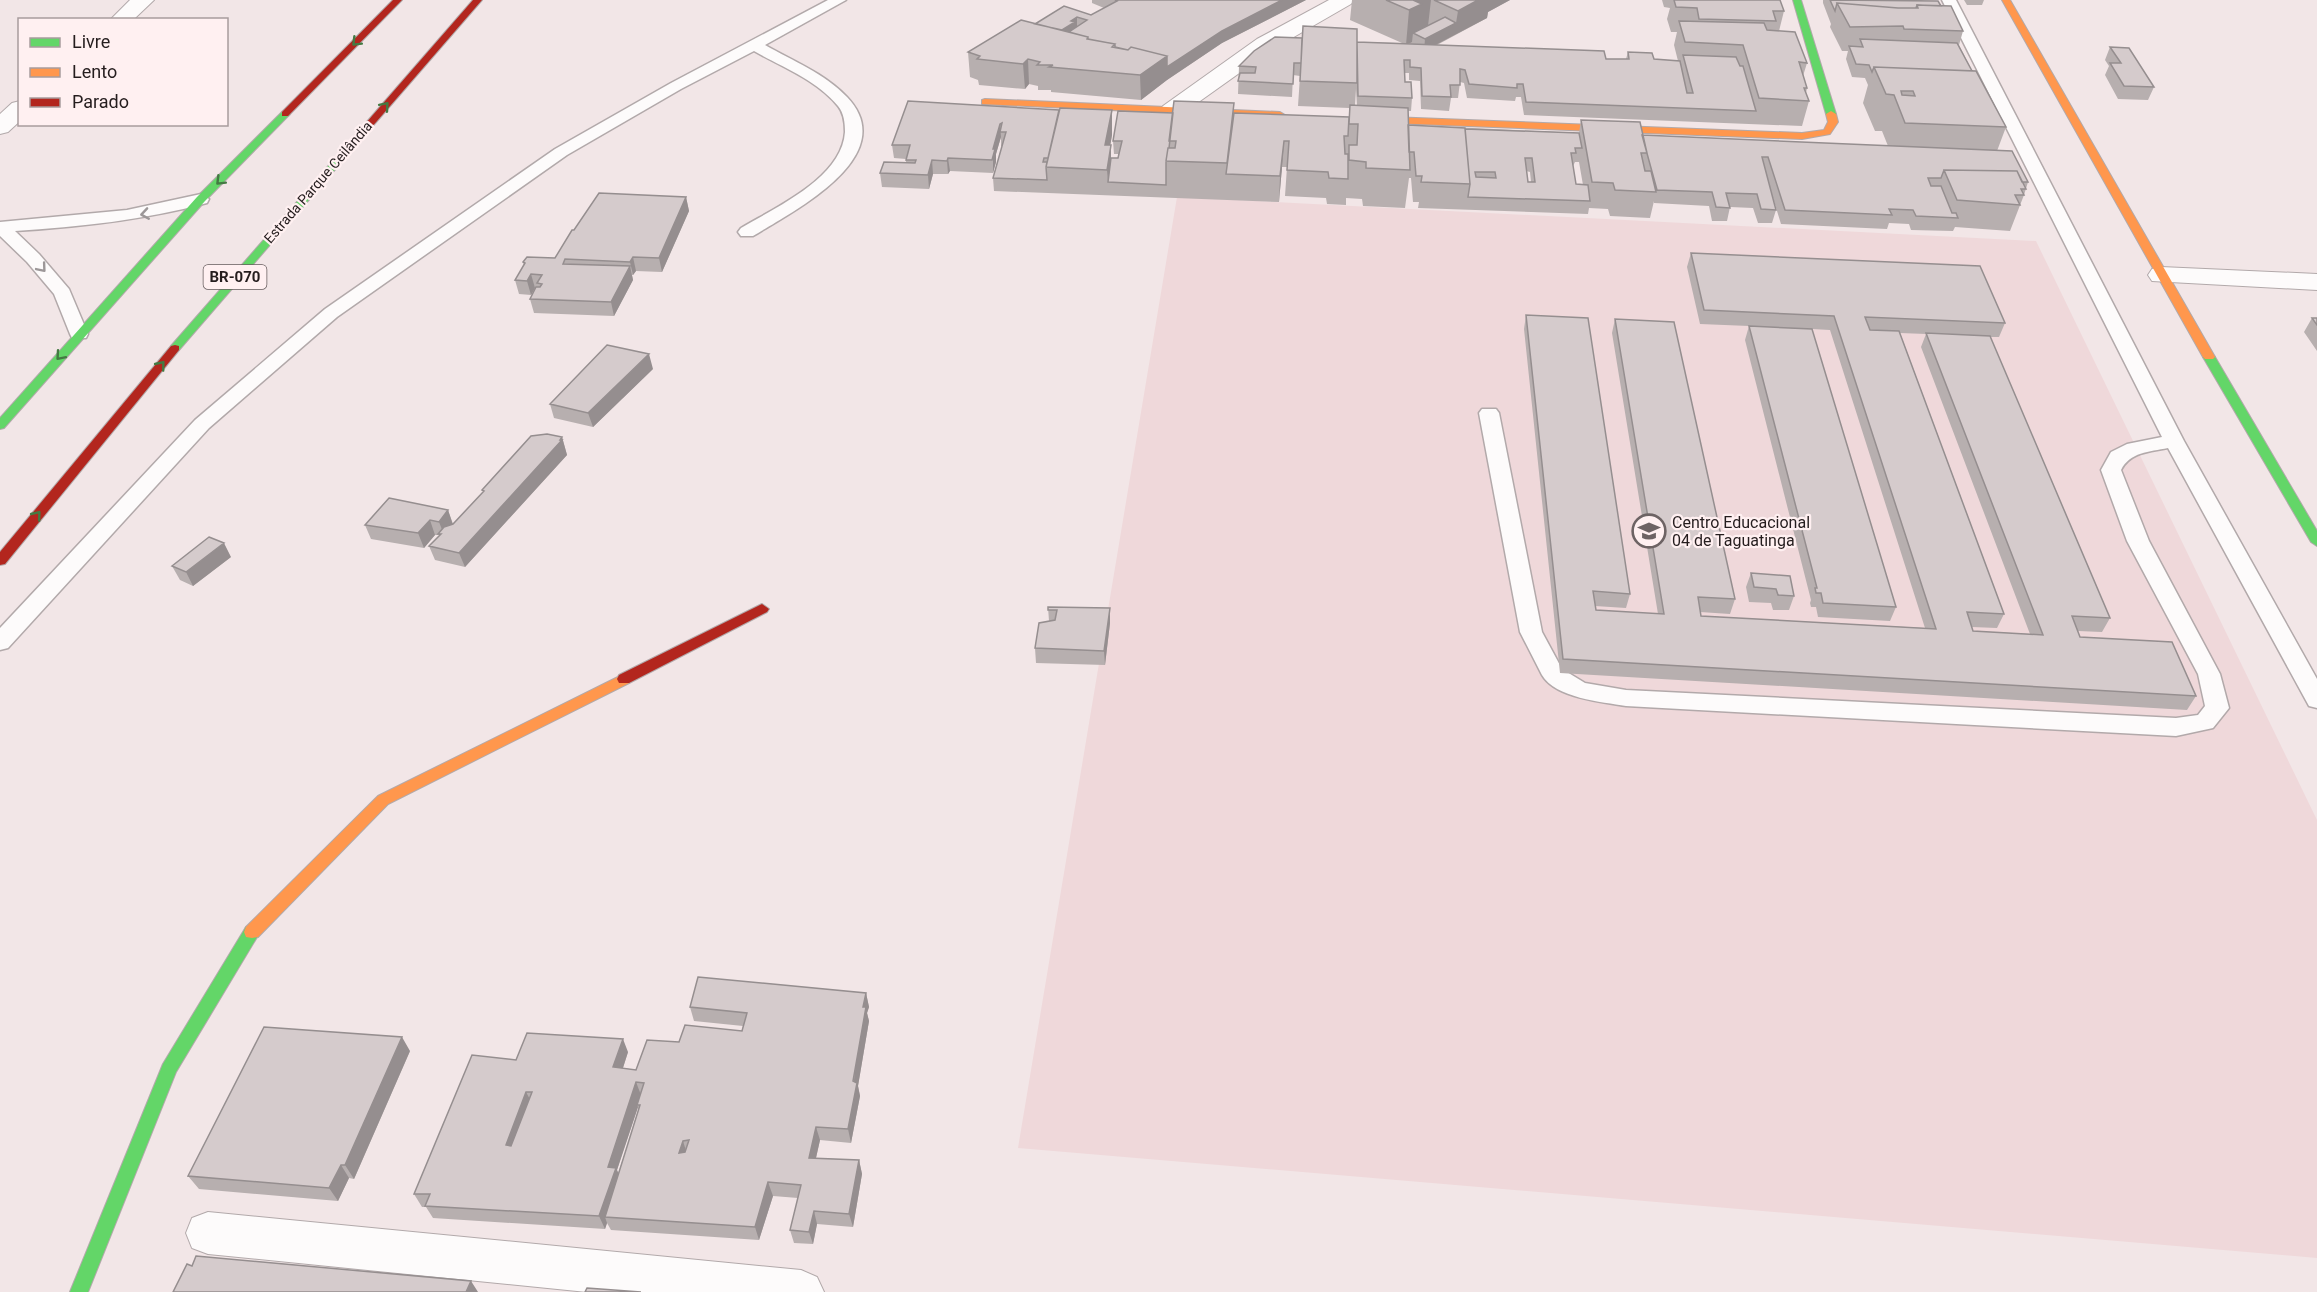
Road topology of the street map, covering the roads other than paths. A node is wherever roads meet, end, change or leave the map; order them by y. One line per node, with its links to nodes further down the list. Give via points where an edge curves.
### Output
1 (143, 0): 9 (street)
2 (398, 0): 17 (main road, one-way to 17)
3 (478, 0): 27 (main road, Estrada Parque Ceilândia / BR-070, one-way to 3, via 190,330)
4 (839, 0): 10 (lane)
5 (1344, 0): 13 (street, via 1265,44)
6 (1797, 0): 15 (main road, via 1833,122 1827,132 1802,136)
7 (1949, 0): 25 (lane)
8 (2006, 0): 20 (main road)
9 (122, 18)
10 (754, 45): 19 (lane, via 831,90 845,104 853,123 852,144 836,171); 29 (lane, via 561,152 331,313 202,424)
11 (985, 102): 13 (main road)
12 (18, 110): 16 (street)
13 (1171, 111): 14 (main road)
14 (1290, 116)
15 (1350, 118)
16 (0, 128)
17 (201, 199): 18 (lane, one-way to 18, via 164,211 91,222); 22 (main road)
18 (0, 227): 22 (lane, one-way to 22, via 63,293)
19 (747, 232)
20 (2161, 275): 21 (street); 26 (main road)
21 (2317, 282)
22 (79, 334): 24 (main road, one-way to 24)
23 (1489, 413): 25 (lane, via 1531,632 1553,675 1580,690 1626,698 2176,727 2205,722 2217,708 2209,674 2138,541 2111,470 2118,456 2134,448)
24 (0, 425)
25 (2174, 441): 30 (lane)
26 (2317, 542)
27 (0, 561)
28 (762, 609): 32 (main road, via 382,800 247,937 169,1069)
29 (0, 642)
30 (2317, 700)
31 (208, 1233): 33 (street)
32 (79, 1292)
33 (801, 1292)

